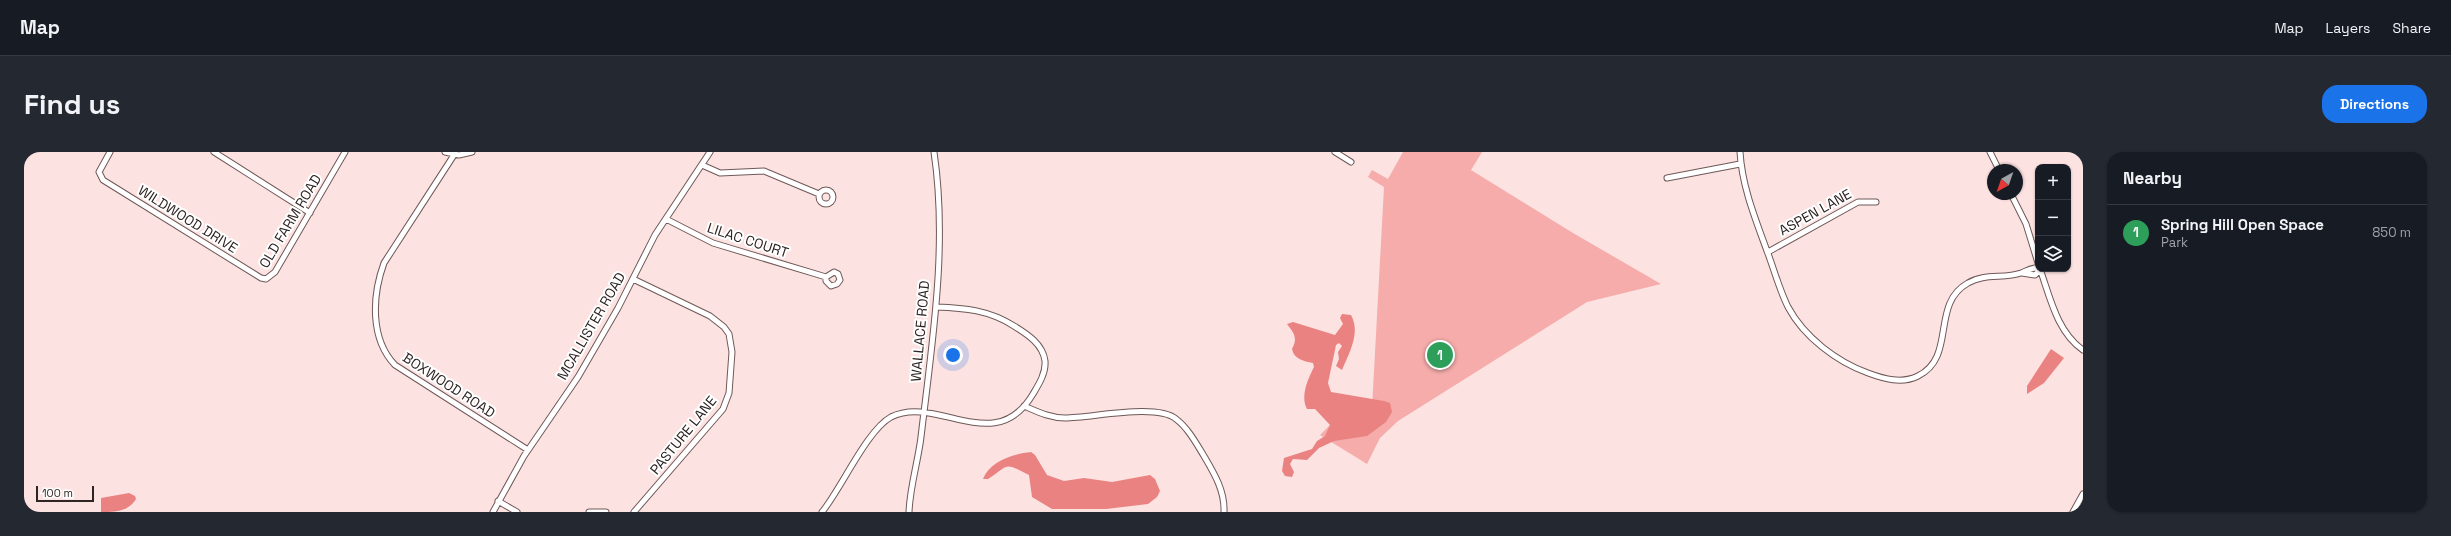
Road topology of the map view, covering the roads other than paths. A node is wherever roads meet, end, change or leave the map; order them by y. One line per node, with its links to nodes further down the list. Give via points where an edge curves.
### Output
1 (110, 152): 27 (street, WILDWOOD DRIVE, via 99,170 99,175 108,183)
2 (214, 152): 20 (street)
3 (345, 152): 20 (street, OLD FARM ROAD)
4 (445, 152): 11 (street)
5 (472, 152): 11 (street)
6 (710, 152): 15 (street, MCALLISTER ROAD)
7 (934, 152): 29 (street, WALLACE ROAD, via 940,203)
8 (1335, 152): 12 (street)
9 (1740, 152): 13 (street)
10 (1990, 152): 14 (street)
11 (454, 155): 33 (street, BOXWOOD ROAD, via 384,263 379,280 377,334 384,351 395,365)
12 (1351, 162)
13 (1740, 164): 16 (street); 22 (street, via 1748,196)
14 (1996, 164)
15 (702, 165): 17 (street, via 720,173 764,171); 21 (street, MCALLISTER ROAD)
16 (1667, 178)
17 (819, 194)
18 (2014, 200): 23 (street, via 2026,224)
19 (1876, 202): 22 (street, ASPEN LANE, via 1858,202)
20 (310, 213): 27 (street, OLD FARM ROAD, via 274,274)
21 (666, 219): 26 (street, LILAC COURT, via 720,246); 28 (street, MCALLISTER ROAD)
22 (1768, 252): 24 (street, via 1783,297 1805,330 1846,364 1892,380 1910,379 1933,365 1941,348 1948,304 1962,286 1978,279 2022,273)
23 (2035, 253)
24 (2035, 268)
25 (2041, 272): 30 (street, via 2062,326)
26 (826, 276)
27 (266, 279)
28 (633, 279): 33 (street, MCALLISTER ROAD, via 578,376); 40 (street, PASTURE LANE, via 718,321 729,334 732,352 729,393 723,409)
29 (936, 307): 31 (street, via 993,314 1034,341 1044,356 1045,365 1040,382); 32 (street, WALLACE ROAD)
30 (2083, 350)
31 (1024, 406): 32 (street, via 1004,420 986,423); 43 (street, via 1047,416 1064,418 1150,412 1168,414 1182,425 1208,462 1223,495)
32 (924, 412): 41 (street, via 901,414 885,421); 42 (street, WALLACE ROAD)
33 (528, 450): 35 (street, MCALLISTER ROAD)
34 (2083, 494): 44 (street)
35 (498, 501): 36 (street, MCALLISTER ROAD); 37 (street)
36 (493, 512)
37 (517, 512)
38 (589, 512): 39 (street)
39 (606, 512)
40 (634, 512)
41 (822, 512)
42 (909, 512)
43 (1224, 512)
44 (2073, 512)

